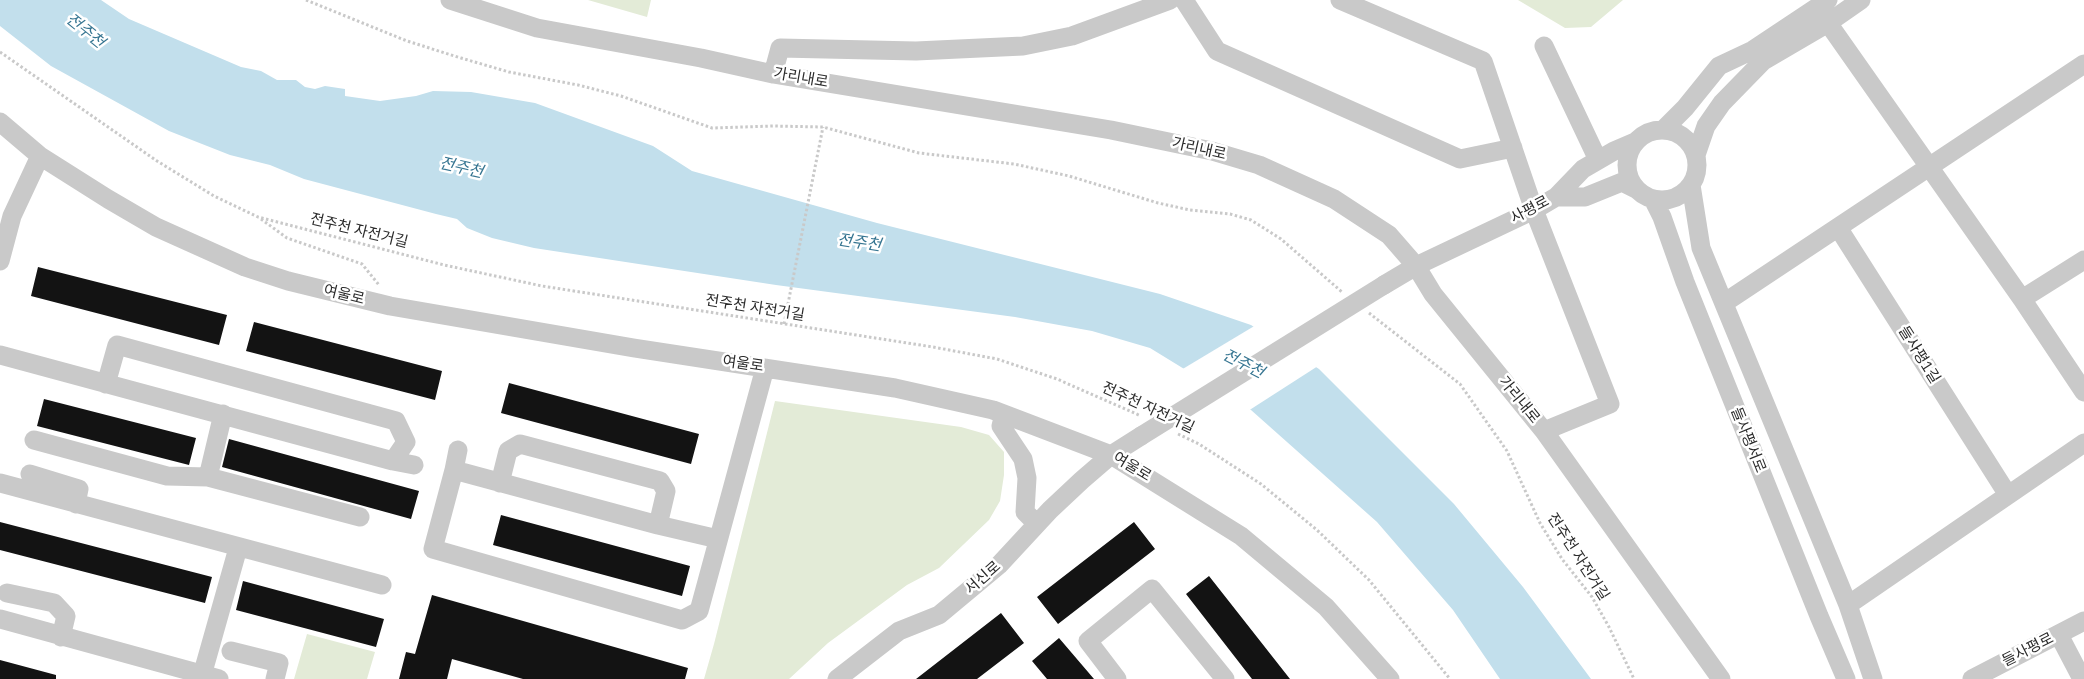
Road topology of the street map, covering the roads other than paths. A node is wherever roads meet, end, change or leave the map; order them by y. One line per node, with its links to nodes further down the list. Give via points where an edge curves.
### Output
1 (450, 0): 10 (street, 가리내로, via 537,28)
2 (1170, 0): 10 (street, via 1072,36 1023,46 916,51 780,48)
3 (1184, 0): 14 (street, via 1217,51 1460,159)
4 (1340, 0): 14 (street, via 1483,61)
5 (1828, 0): 12 (street, 사평로, via 1753,50 1719,66)
6 (1862, 0): 7 (street)
7 (1828, 23): 15 (street, via 1763,61 1749,75 1722,103 1706,126); 18 (street)
8 (1544, 46): 17 (street)
9 (2076, 70): 18 (street)
10 (773, 74): 28 (street, 가리내로, via 1111,130 1212,151 1258,165 1334,199 1389,235)
11 (0, 122): 16 (street, 여울로)
12 (1664, 130): 13 (street, 사평로, via 1643,135); 15 (street, via 1684,137)
13 (1635, 142): 17 (street, 사평로); 20 (street, via 1629,150 1627,171)
14 (1513, 148): 23 (street)
15 (1696, 155): 19 (street, via 1697,170)
16 (40, 156): 24 (street); 32 (street, 여울로, via 156,227 245,267 288,281 390,306)
17 (1598, 160): 21 (street, 사평로, via 1583,169)
18 (1930, 168): 25 (street); 29 (street)
19 (1691, 185): 22 (street, via 1674,198); 30 (street, 들사평서로, via 1701,248)
20 (1636, 189): 21 (street, via 1622,182 1585,197); 22 (street)
21 (1556, 196): 23 (street, 사평로)
22 (1653, 199): 72 (street, 들사평서로)
23 (1534, 210): 28 (street, 사평로); 38 (street, via 1610,404)
24 (6, 215): 27 (street)
25 (1839, 228): 30 (street); 50 (street, 들사평1길)
26 (2084, 260): 29 (street)
27 (0, 261)
28 (1416, 266): 37 (street, 사평로, bridge); 38 (street, 가리내로, via 1433,294)
29 (2022, 299): 34 (street)
30 (1724, 303): 59 (street, 들사평서로)
31 (0, 355): 33 (street)
32 (765, 368): 36 (street, 여울로, via 895,388); 55 (street)
33 (106, 384): 35 (street); 43 (street, via 117,346 136,351 396,421 406,442)
34 (2084, 392)
35 (223, 414): 43 (street); 47 (street)
36 (1004, 414): 42 (street, 여울로); 53 (street, via 1002,426 1023,459 1027,478 1025,512)
37 (1144, 427): 42 (street, 서신로)
38 (1544, 431): 71 (street, 가리내로)
39 (34, 440): 47 (street, via 167,476)
40 (2084, 443): 50 (street)
41 (458, 450): 45 (street)
42 (1112, 454): 53 (street, 서신로); 70 (street, 여울로, via 1241,536 1326,607)
43 (393, 461): 44 (street)
44 (414, 465)
45 (454, 470): 49 (street); 55 (street, via 433,549 682,620 699,611)
46 (30, 474): 51 (street, via 79,489)
47 (208, 477): 52 (street)
48 (0, 483): 51 (street)
49 (500, 483): 54 (street); 54 (street, via 508,452 520,444 660,481 666,491)
50 (2008, 495): 59 (street)
51 (76, 504): 56 (street)
52 (360, 517)
53 (1037, 524): 67 (street, 서신로, via 1000,565 939,615 899,631)
54 (658, 525): 55 (street)
55 (718, 539)
56 (238, 548): 57 (street); 65 (street)
57 (382, 585)
58 (7, 592): 63 (street, via 54,604 66,616)
59 (1848, 605): 73 (street, 들사평서로)
60 (0, 618): 63 (street)
61 (2084, 622): 62 (street, 들사평로)
62 (2059, 635): 74 (street, 들사평로); 75 (street)
63 (61, 636): 65 (street)
64 (231, 650): 66 (street, via 279,663)
65 (207, 678)
66 (275, 679)
67 (836, 679)
68 (1117, 679): 69 (street, via 1088,640 1152,589)
69 (1225, 679)
70 (1390, 679)
71 (1721, 679)
72 (1846, 679)
73 (1873, 679)
74 (1972, 679)
75 (2082, 679)

